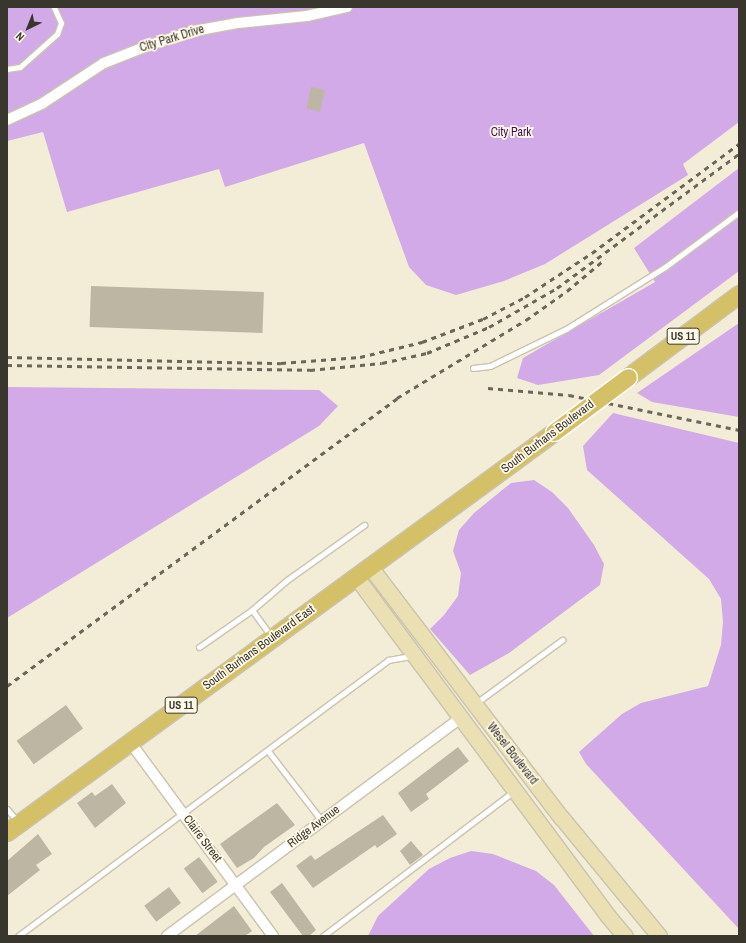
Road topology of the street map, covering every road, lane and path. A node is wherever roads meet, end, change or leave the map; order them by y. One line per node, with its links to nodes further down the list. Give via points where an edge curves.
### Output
1 (54, 7): 3 (lane, via 61,23 57,34 20,67)
2 (347, 7): 4 (street, City Park Drive, via 307,16 238,23 194,31 147,46 98,66 43,103)
3 (7, 69)
4 (10, 119)
5 (739, 212): 7 (lane, via 665,267 566,329 490,366)
6 (739, 294): 9 (main road, South Burhans Boulevard / US 11, bridge)
7 (473, 368)
8 (364, 525): 11 (lane, via 287,580)
9 (371, 568): 10 (main road, South Burhans Boulevard / US 11); 16 (main road, Wesel Boulevard)
10 (357, 578): 12 (main road, South Burhans Boulevard East / US 11); 15 (main road, Wesel Boulevard)
11 (252, 610): 12 (lane); 14 (lane)
12 (273, 639): 18 (main road, South Burhans Boulevard East / US 11)
13 (562, 640): 16 (lane)
14 (199, 647)
15 (415, 655): 17 (main road, Wesel Boulevard); 19 (lane, via 388,660)
16 (474, 705): 31 (main road, Wesel Boulevard, via 598,864)
17 (462, 717): 20 (main road, Wesel Boulevard); 23 (street, Ridge Avenue)
18 (130, 742): 22 (street, Claire Street); 24 (main road, South Burhans Boulevard East / US 11)
19 (268, 751): 22 (lane); 23 (lane)
20 (516, 790): 29 (lane); 30 (main road, Wesel Boulevard)
21 (7, 809): 24 (lane)
22 (184, 814): 25 (street, Claire Street); 26 (lane)
23 (322, 821): 25 (street, Ridge Avenue)
24 (13, 828)
25 (236, 885): 27 (street, Ridge Avenue); 28 (street, Claire Street)
26 (18, 936)
27 (167, 936)
28 (273, 936)
29 (323, 936)
30 (625, 936)
31 (659, 936)

